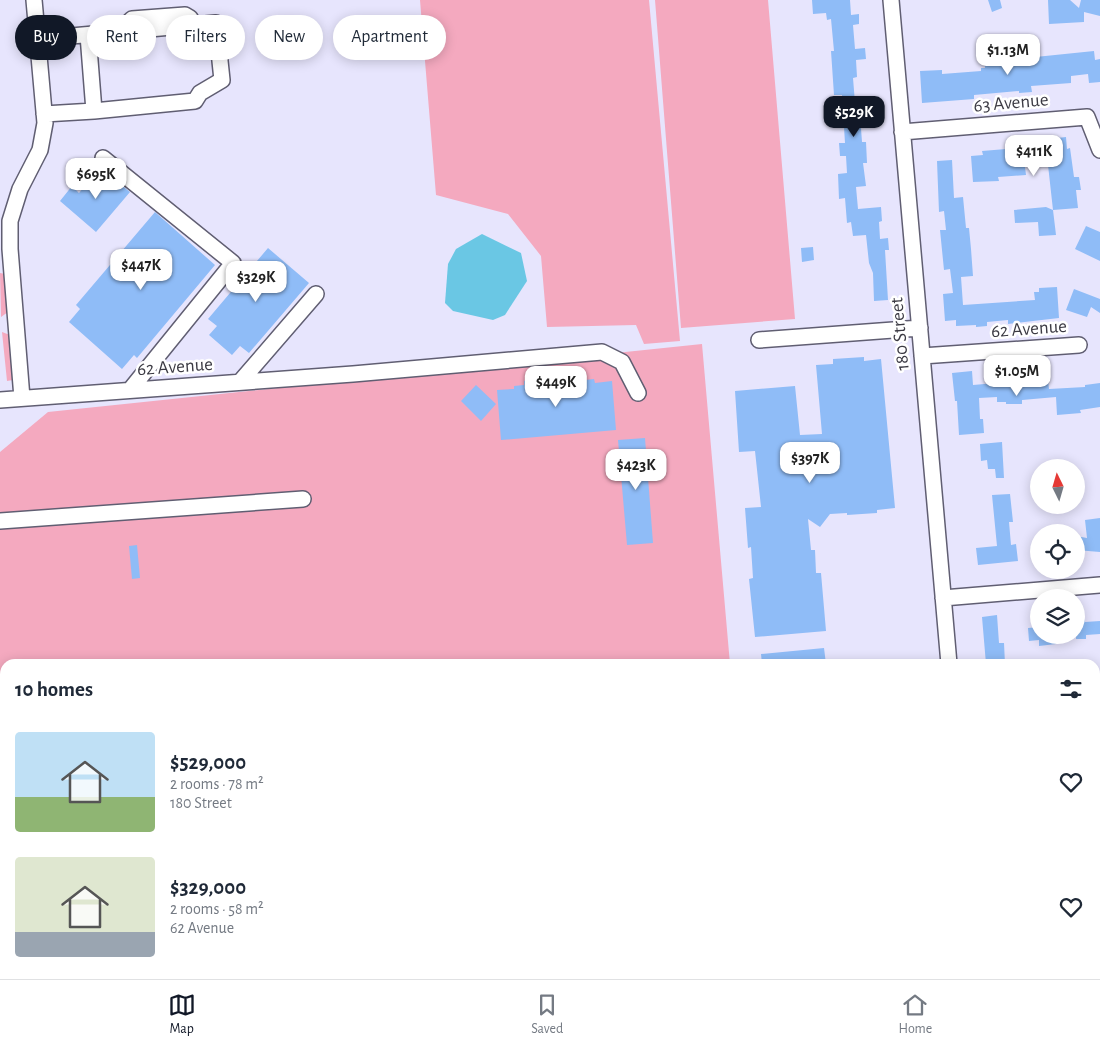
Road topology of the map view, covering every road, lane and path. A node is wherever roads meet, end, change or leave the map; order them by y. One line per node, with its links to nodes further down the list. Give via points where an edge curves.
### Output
1 (34, 0): 3 (street)
2 (891, 0): 9 (street, 180 Street)
3 (36, 15)
4 (156, 28): 7 (street, via 216,23 222,80 200,93 195,101)
5 (40, 60): 8 (street)
6 (90, 60): 7 (street)
7 (94, 111): 8 (street)
8 (44, 114): 12 (street, via 40,150 14,203)
9 (902, 132): 10 (street, 63 Avenue, via 1087,116); 14 (street, 180 Street)
10 (1100, 150)
11 (103, 158): 19 (street, via 233,263)
12 (5, 249): 21 (street)
13 (316, 294): 18 (street)
14 (920, 328): 15 (street); 17 (street, 180 Street)
15 (759, 340)
16 (1079, 345): 17 (street, 62 Avenue)
17 (922, 356): 26 (street, 180 Street)
18 (240, 382): 19 (street, 62 Avenue); 20 (street, 62 Avenue, via 602,352 622,362)
19 (130, 390): 21 (street, 62 Avenue)
20 (638, 394)
21 (22, 398): 22 (street, 62 Avenue)
22 (0, 400)
23 (303, 499): 24 (street)
24 (0, 521)
25 (1100, 585): 26 (street)
26 (944, 598): 27 (street, 180 Street)
27 (949, 659)

